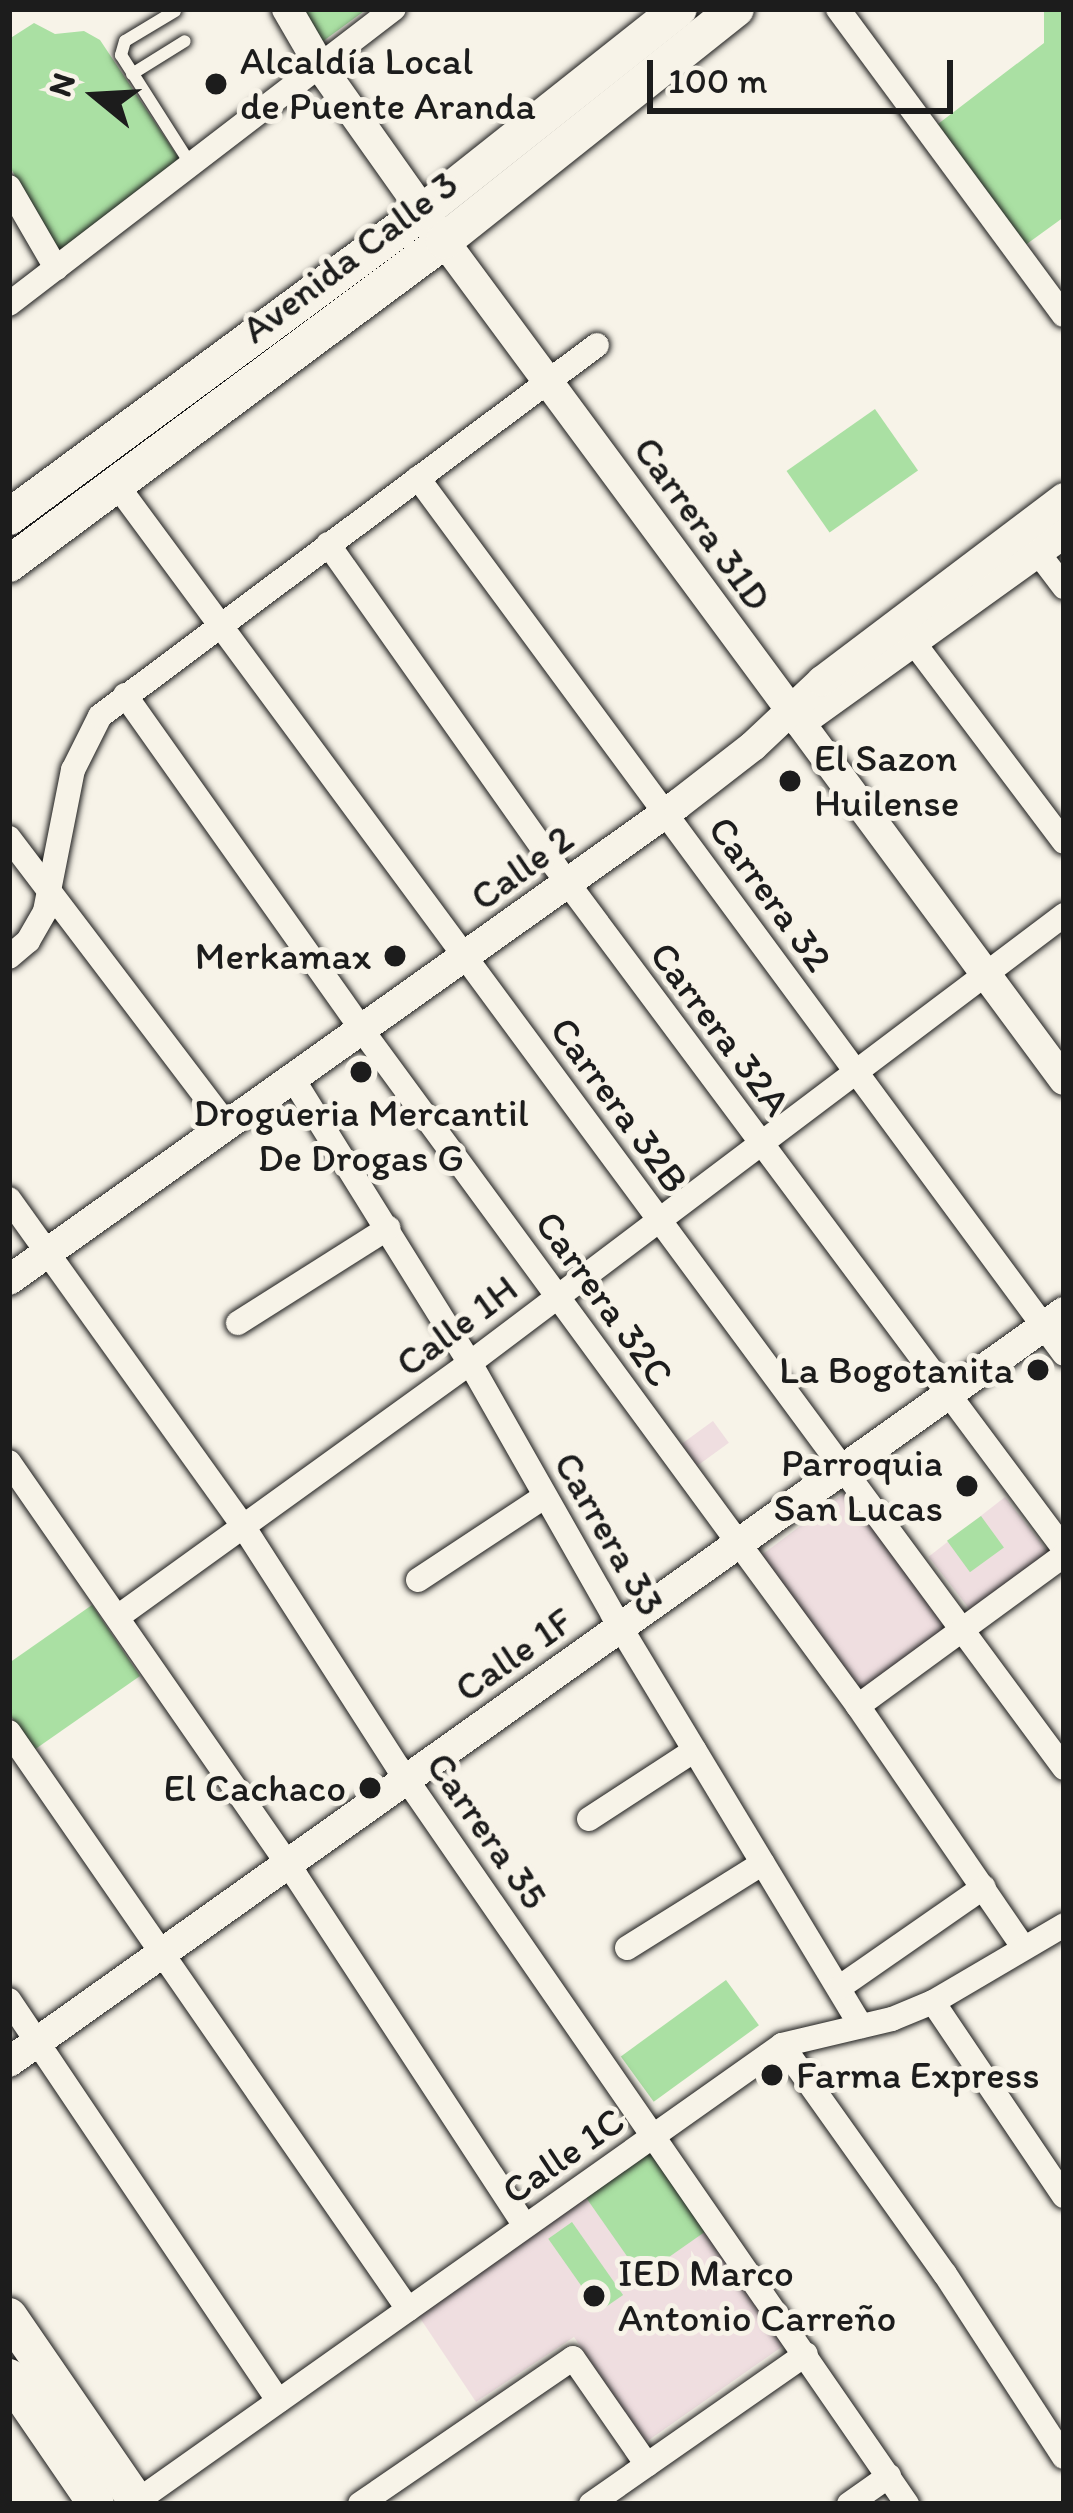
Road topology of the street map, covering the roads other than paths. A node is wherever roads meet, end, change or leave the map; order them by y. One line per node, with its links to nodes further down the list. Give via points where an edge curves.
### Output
1 (287, 9): 8 (street, Carrera 31D)
2 (394, 9): 8 (street)
3 (679, 9): 12 (main road, Avenida Calle 3)
4 (736, 9): 12 (main road, Avenida Calle 3)
5 (838, 9): 15 (street)
6 (175, 11): 9 (lane, via 125,41)
7 (185, 40): 9 (lane)
8 (320, 66): 10 (street); 12 (street, Carrera 31D)
9 (132, 74): 10 (lane)
10 (190, 165): 13 (street)
11 (9, 187): 13 (street)
12 (434, 226): 17 (street, Carrera 31D); 19 (main road, Avenida Calle 3); 21 (main road, Avenida Calle 3)
13 (56, 268): 14 (street)
14 (9, 304)
15 (1064, 315)
16 (597, 345): 17 (street)
17 (548, 381): 18 (street); 30 (street, Carrera 31D)
18 (418, 478): 24 (street); 31 (street, Carrera 32)
19 (116, 484): 25 (main road, Avenida Calle 3); 27 (street, Carrera 32B)
20 (1064, 498): 23 (street, Calle 2)
21 (9, 517)
22 (1064, 533): 23 (street, Calle 2)
23 (1017, 537): 26 (street); 28 (street, Calle 2); 30 (street, Calle 2)
24 (328, 544): 27 (street); 34 (street, Carrera 32A)
25 (9, 564)
26 (1064, 587)
27 (220, 625): 29 (street); 37 (street, Carrera 32B)
28 (914, 644): 30 (street, Calle 2); 33 (street)
29 (124, 695): 35 (street, via 100,716 74,770); 40 (street, Carrera 32C)
30 (796, 716): 31 (street, Calle 2); 39 (street, Carrera 31D)
31 (666, 813): 34 (street, Calle 2); 41 (street, Carrera 32)
32 (9, 838): 35 (street)
33 (1064, 842)
34 (568, 883): 37 (street, Calle 2); 45 (street, Carrera 32A)
35 (51, 892): 38 (street, via 37,928); 44 (street)
36 (1064, 915): 39 (street, Calle 1H)
37 (465, 956): 40 (street, Calle 2); 47 (street, Carrera 32B)
38 (9, 957)
39 (986, 974): 41 (street, Calle 1H); 43 (street, Carrera 31D)
40 (362, 1030): 42 (street, Calle 2); 51 (street, Carrera 32C)
41 (856, 1072): 45 (street, Calle 1H); 52 (street, Carrera 32)
42 (293, 1079): 44 (street, Calle 2); 48 (street, Carrera 33)
43 (1064, 1080)
44 (227, 1126): 49 (street, Calle 2)
45 (761, 1144): 47 (street, Calle 1H); 56 (street, Carrera 32A)
46 (9, 1199): 49 (street, Carrera 35)
47 (659, 1220): 51 (street, Calle 1H); 58 (street, Carrera 32B)
48 (388, 1228): 53 (street); 55 (street, Carrera 33)
49 (48, 1253): 50 (street, Calle 2); 60 (street, Carrera 35)
50 (9, 1280)
51 (557, 1297): 55 (street, Calle 1H); 61 (street, Carrera 32C)
52 (1054, 1320): 54 (street, Carrera 32); 56 (street, Calle 1F)
53 (238, 1323)
54 (1064, 1354)
55 (470, 1363): 59 (street, Carrera 33); 60 (street, Calle 1H)
56 (947, 1396): 58 (street, Calle 1F); 62 (street, Carrera 32A)
57 (9, 1462): 64 (street)
58 (844, 1470): 61 (street, Calle 1F); 66 (street, Carrera 32B)
59 (544, 1497): 63 (street); 65 (street, Carrera 33)
60 (243, 1526): 64 (street, Calle 1H); 71 (street, Carrera 35)
61 (739, 1544): 65 (street, Calle 1F); 67 (street, Carrera 32C)
62 (1064, 1552): 66 (street)
63 (418, 1580)
64 (119, 1616): 74 (street)
65 (621, 1627): 69 (street, Carrera 33); 71 (street, Calle 1F)
66 (964, 1632): 67 (street); 70 (street, Carrera 32B)
67 (858, 1706): 75 (street, Carrera 32C)
68 (9, 1732): 79 (street)
69 (695, 1750): 72 (street); 73 (street, Carrera 33)
70 (1064, 1768)
71 (406, 1779): 74 (street, Calle 1F); 87 (street, Carrera 35)
72 (590, 1819)
73 (763, 1863): 78 (street); 80 (street, Carrera 33)
74 (288, 1864): 79 (street, Calle 1F); 89 (street)
75 (984, 1887): 77 (street, Carrera 32C); 80 (street)
76 (1064, 1925): 77 (street, Calle 1C)
77 (1023, 1947): 82 (street, Calle 1C)
78 (627, 1948)
79 (163, 1952): 84 (street, Calle 1F); 90 (street)
80 (840, 1987): 83 (street, Carrera 33)
81 (9, 2000): 84 (street)
82 (933, 2002): 83 (street, Calle 1C); 88 (street)
83 (861, 2026): 85 (street, Calle 1C)
84 (38, 2041): 86 (street, Calle 1F); 94 (street)
85 (782, 2045): 87 (street, Calle 1C); 95 (street)
86 (9, 2062)
87 (654, 2136): 89 (street, Calle 1C); 92 (street, Carrera 35)
88 (1064, 2196)
89 (525, 2226): 90 (street, Calle 1C)
90 (408, 2309): 94 (street, Calle 1C)
91 (9, 2316): 98 (main road)
92 (806, 2354): 96 (street); 97 (street, Carrera 35)
93 (9, 2377): 99 (main road)
94 (278, 2402): 98 (street, Calle 1C)
95 (1064, 2457)
96 (647, 2465): 100 (street, via 573,2358); 101 (street)
97 (890, 2476): 102 (street); 103 (street, Carrera 35)
98 (136, 2503)
99 (96, 2504)
100 (360, 2504)
101 (591, 2504)
102 (848, 2504)
103 (907, 2504)

